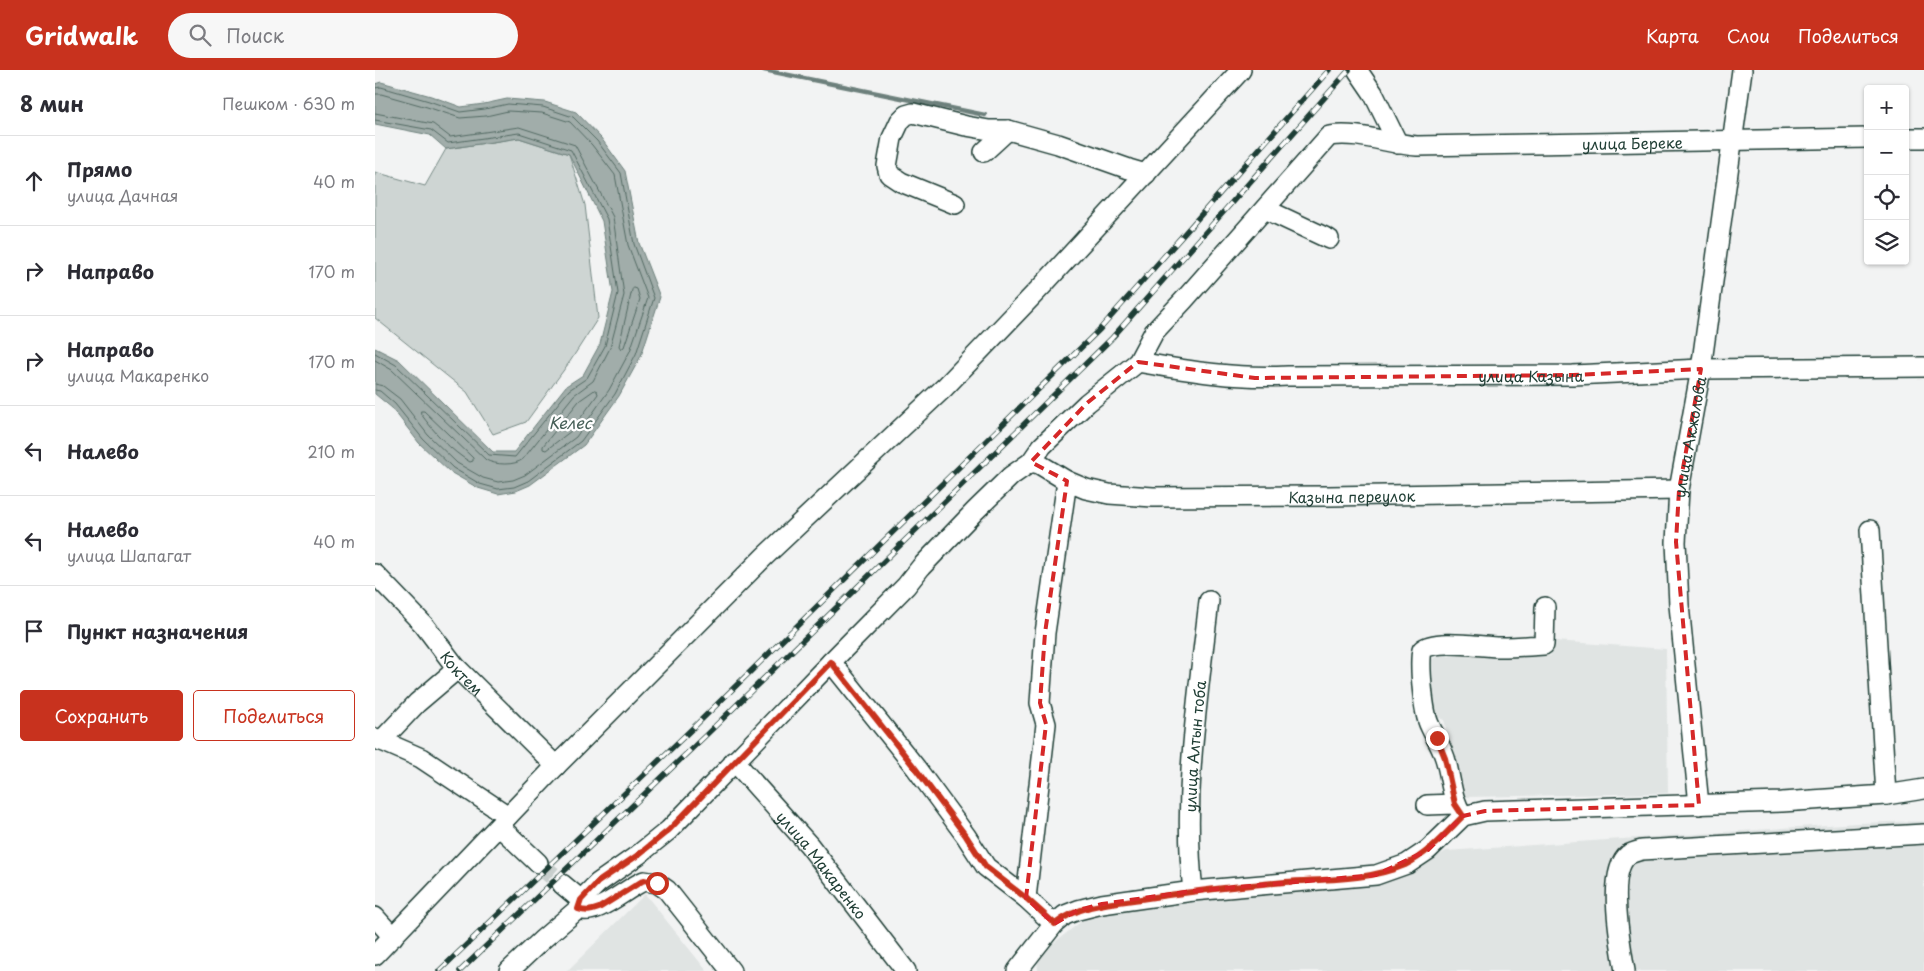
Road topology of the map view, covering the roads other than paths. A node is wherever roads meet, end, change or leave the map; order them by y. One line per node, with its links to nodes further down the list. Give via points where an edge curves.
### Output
1 (1241, 70): 11 (street)
2 (1742, 70): 8 (street, улица Акжолова)
3 (1358, 71): 9 (street, via 1373,93)
4 (1008, 130): 10 (street); 11 (street); 12 (street, via 974,128 913,113 900,121 892,138 887,166 889,174)
5 (1864, 138): 8 (street, улица Береке)
6 (1909, 138): 7 (street)
7 (1924, 138)
8 (1733, 142): 9 (street, улица Береке); 17 (street, улица Акжолова)
9 (1398, 144): 13 (street, улица Береке, via 1341,134 1329,136)
10 (984, 152)
11 (1147, 174): 29 (street, via 945,386 765,556)
12 (955, 204)
13 (1265, 209): 14 (street); 15 (street, via 1154,332)
14 (1329, 239)
15 (1138, 362): 17 (street, улица Казына, via 1255,378 1573,375); 18 (street, via 1087,403 1042,446)
16 (1924, 367): 17 (street, улица Казына)
17 (1701, 369): 20 (street, улица Акжолова)
18 (1031, 462): 19 (street, Казына переулок); 25 (street, via 1011,476 975,511)
19 (1067, 481): 20 (street, Казына переулок, via 1109,494 1153,496); 40 (street, via 1045,633 1039,703 1046,724)
20 (1679, 490): 33 (street, улица Акжолова, via 1679,605)
21 (1870, 530): 31 (street)
22 (375, 574): 26 (street, Коктем, via 424,626)
23 (1209, 601): 39 (street, улица Алтын тоба, via 1194,730 1189,858)
24 (1545, 607): 34 (street, via 1544,645 1441,644 1422,650 1426,714 1445,758)
25 (831, 662): 28 (street); 40 (street, via 915,768 986,867)
26 (455, 666): 27 (street); 29 (street, Коктем)
27 (378, 740): 35 (street, via 421,758)
28 (734, 762): 41 (street, via 669,830 607,874); 48 (street, улица Макаренко, via 809,845)
29 (557, 766): 35 (street)
30 (1924, 789): 31 (street)
31 (1885, 795): 33 (street)
32 (1427, 805): 34 (street)
33 (1699, 805): 34 (street)
34 (1459, 810): 39 (street, via 1428,850 1407,864 1376,875)
35 (504, 821): 37 (street); 44 (street)
36 (1924, 834): 50 (street, via 1642,850 1628,855 1622,862 1618,878 1616,910)
37 (538, 863)
38 (562, 884): 41 (street)
39 (1193, 891): 43 (street, via 1102,904 1065,915)
40 (1026, 898): 43 (street)
41 (579, 905): 46 (street); 47 (street, via 584,912 591,911 644,880 651,881 667,890)
42 (375, 917): 44 (street)
43 (1055, 924): 49 (street)
44 (393, 937): 45 (street)
45 (375, 955)
46 (509, 971)
47 (731, 971)
48 (906, 971)
49 (1017, 971)
50 (1625, 971)

